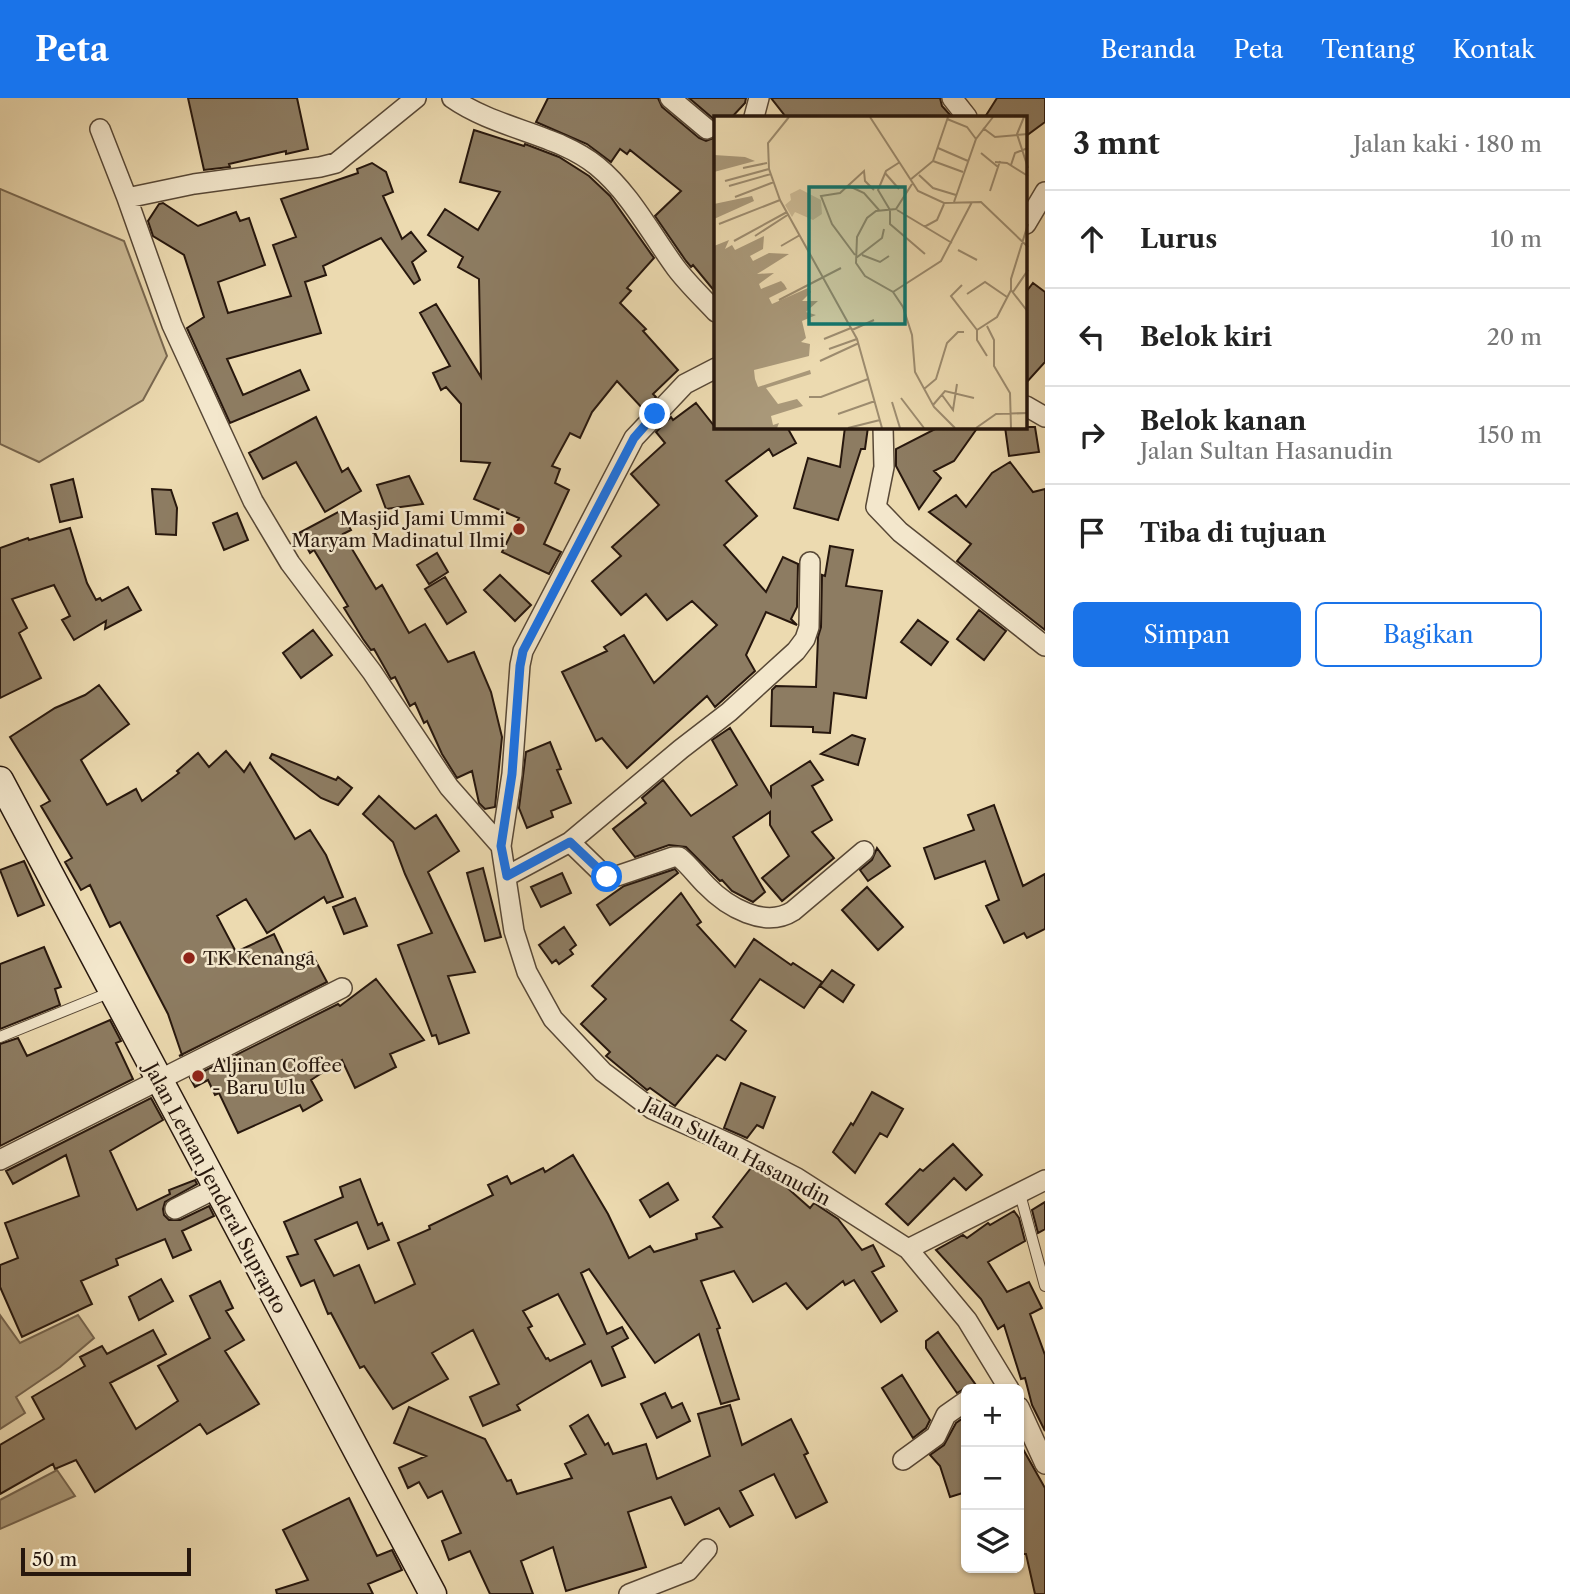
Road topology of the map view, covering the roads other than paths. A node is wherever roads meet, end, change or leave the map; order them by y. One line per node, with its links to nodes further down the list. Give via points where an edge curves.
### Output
1 (416, 98): 11 (street, via 336,163)
2 (452, 98): 13 (street, via 471,111 559,145 597,166 619,187 679,271)
3 (670, 98): 9 (street)
4 (760, 98): 6 (street)
5 (952, 98): 7 (street)
6 (754, 116)
7 (966, 116)
8 (100, 129): 11 (street)
9 (707, 129)
10 (1045, 192): 12 (street)
11 (127, 198): 22 (street, via 173,325 253,501 290,563 372,672 449,787)
12 (1028, 221)
13 (714, 310)
14 (714, 369): 22 (street, Jalan Sultan Hasanudin, via 685,384 634,438 523,651)
15 (1028, 407): 16 (street)
16 (1045, 417)
17 (883, 429): 19 (street, via 884,467 876,507 900,532)
18 (810, 562): 21 (street, via 809,627 796,652)
19 (1045, 646)
20 (0, 780): 26 (main road, Jalan Letnan Jenderal Suprapto)
21 (570, 842): 23 (street, via 607,877 679,857 733,907 774,919 793,911); 24 (street)
22 (501, 846): 24 (street, Jalan Sultan Hasanudin)
23 (864, 851)
24 (507, 876): 34 (street, Jalan Sultan Hasanudin, via 514,931 527,972 553,1018 603,1072 652,1110 797,1178)
25 (342, 988): 28 (street)
26 (111, 992): 27 (lane); 28 (main road, Jalan Letnan Jenderal Suprapto)
27 (0, 1037)
28 (158, 1081): 29 (street); 31 (main road, Jalan Letnan Jenderal Suprapto)
29 (0, 1160)
30 (1045, 1180): 32 (street)
31 (217, 1188): 33 (street); 42 (main road, Jalan Letnan Jenderal Suprapto)
32 (1020, 1194): 34 (street); 35 (lane)
33 (175, 1209)
34 (908, 1250): 36 (street, Jalan Sultan Hasanudin, via 967,1320)
35 (1045, 1286)
36 (999, 1384)
37 (961, 1404): 39 (street, via 946,1415 936,1436)
38 (1024, 1417): 40 (street)
39 (903, 1460)
40 (1045, 1464)
41 (707, 1549): 43 (street, via 688,1571)
42 (433, 1594)
43 (629, 1594)

